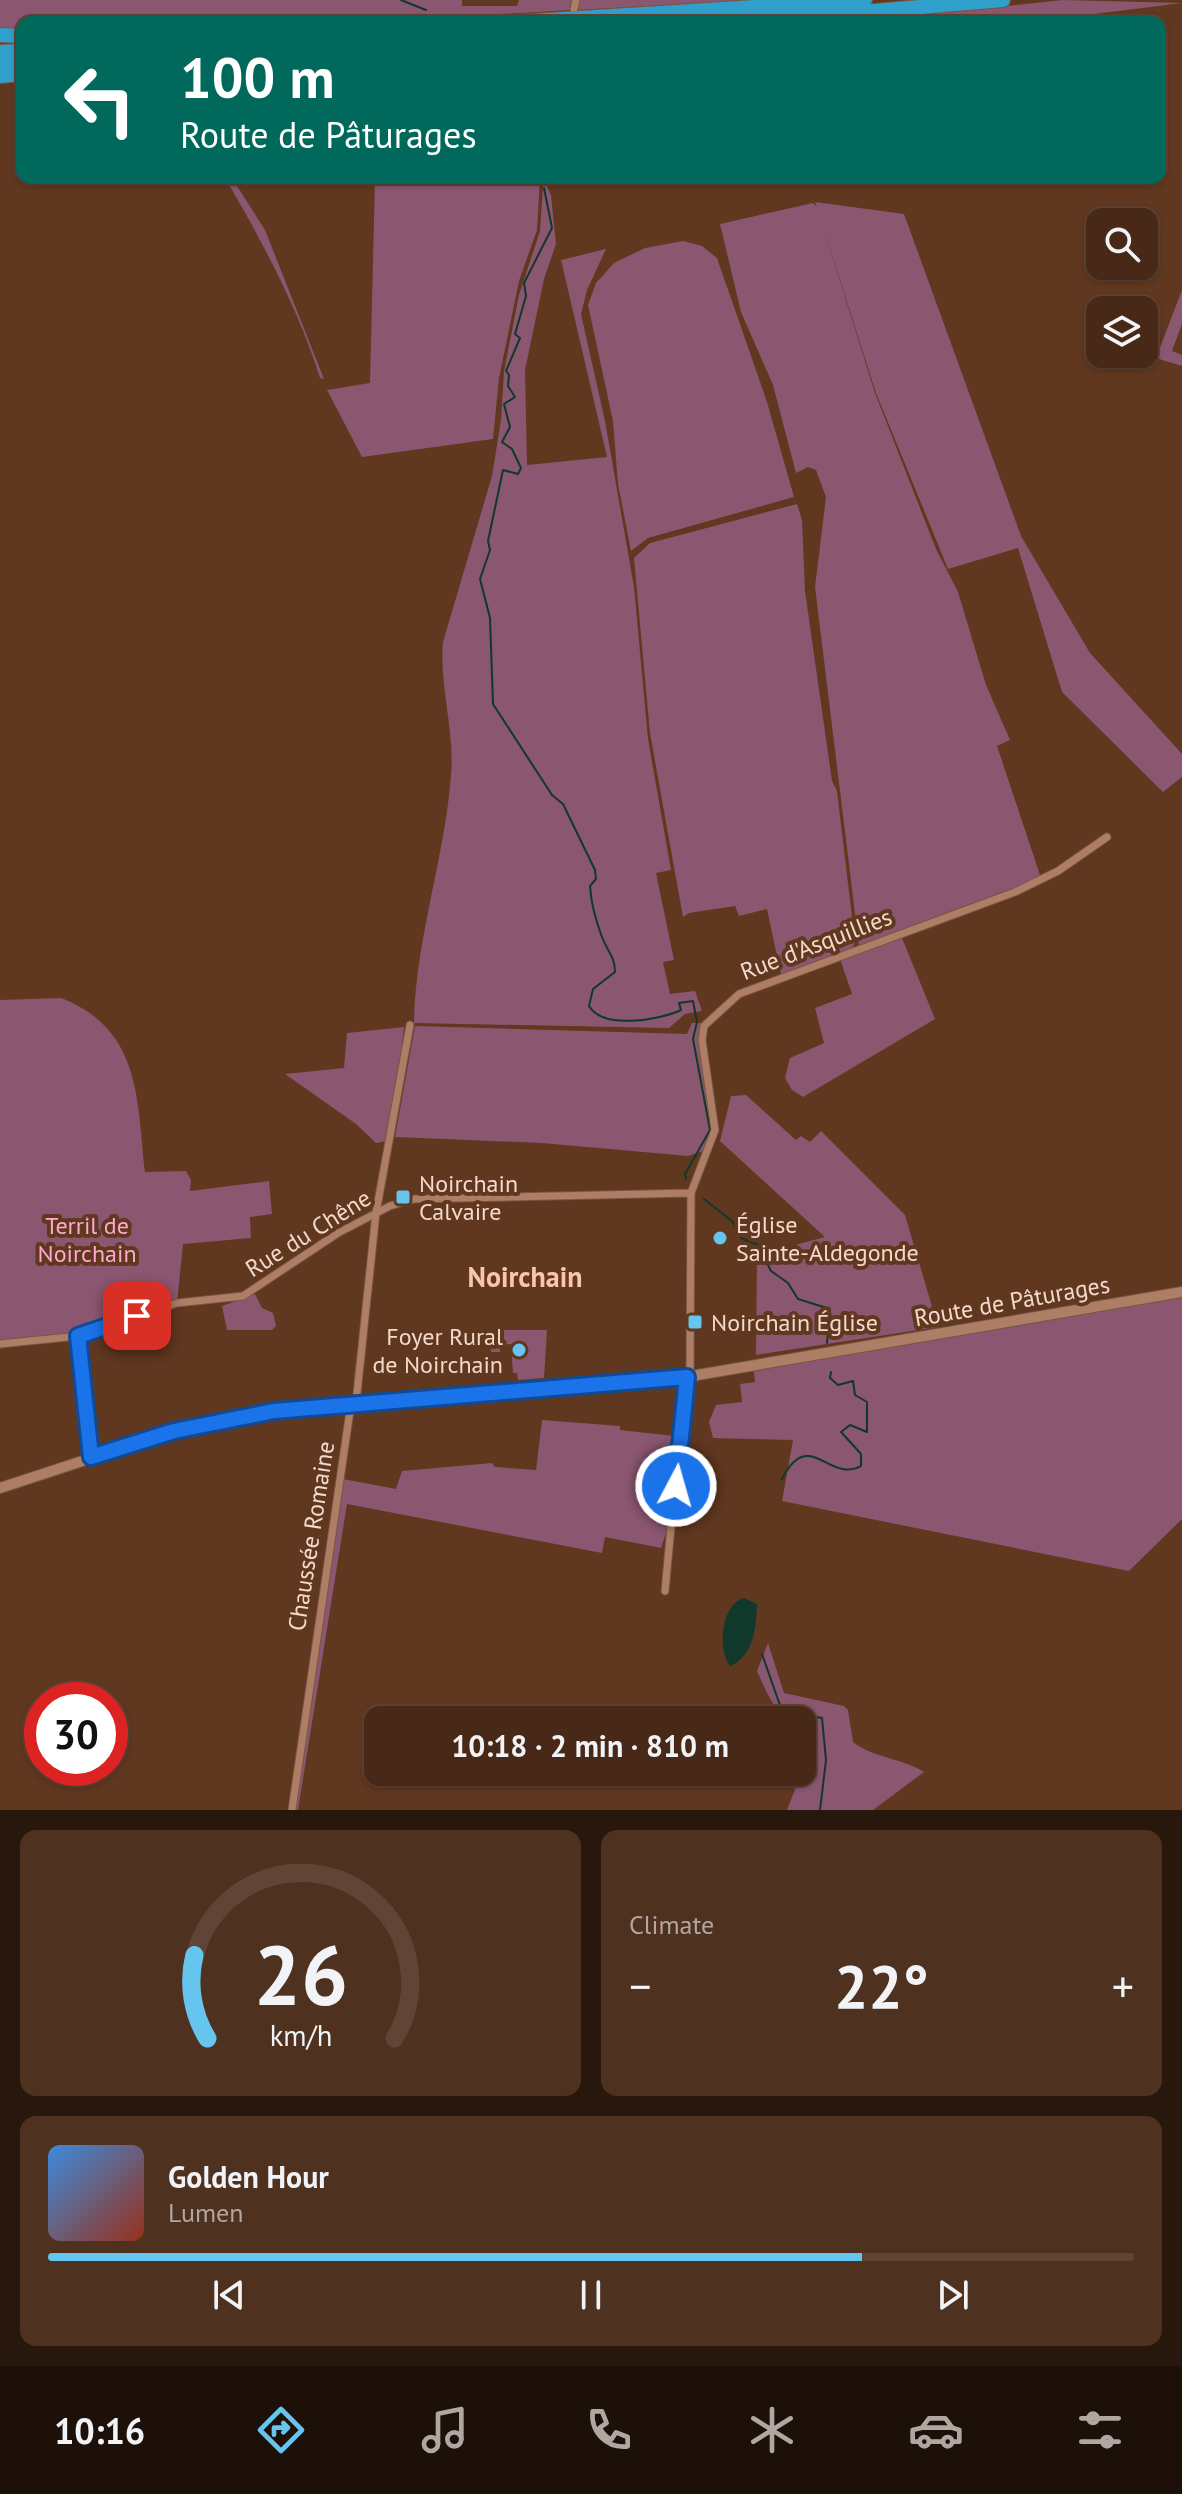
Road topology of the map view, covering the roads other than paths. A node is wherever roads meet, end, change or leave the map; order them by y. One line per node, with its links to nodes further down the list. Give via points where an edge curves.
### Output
1 (576, 0): 4 (street)
2 (865, 0): 5 (highway)
3 (1003, 0): 6 (highway)
4 (574, 9)
5 (612, 16)
6 (815, 16)
7 (1107, 837): 9 (street, Rue d'Asquillies, via 1023,889 770,981 723,1005 702,1032 715,1130)
8 (410, 1025): 10 (street, Chaussée Romaine)
9 (691, 1193): 10 (street, Rue du Chêne, via 446,1197 403,1202); 14 (street)
10 (376, 1213): 12 (street, Rue du Chêne, via 243,1296 177,1303); 15 (street, Chaussée Romaine)
11 (1182, 1292): 14 (main road, Route de Pâturages)
12 (78, 1336): 13 (street, Rue du Chêne); 16 (street)
13 (0, 1344)
14 (687, 1377): 15 (main road, Route de Pâturages); 18 (street)
15 (353, 1403): 16 (main road, Route de Pâturages, via 212,1422); 19 (street, Chaussée Romaine)
16 (91, 1457): 17 (main road, Route de Pâturages)
17 (0, 1488)
18 (665, 1591)
19 (292, 1810)

